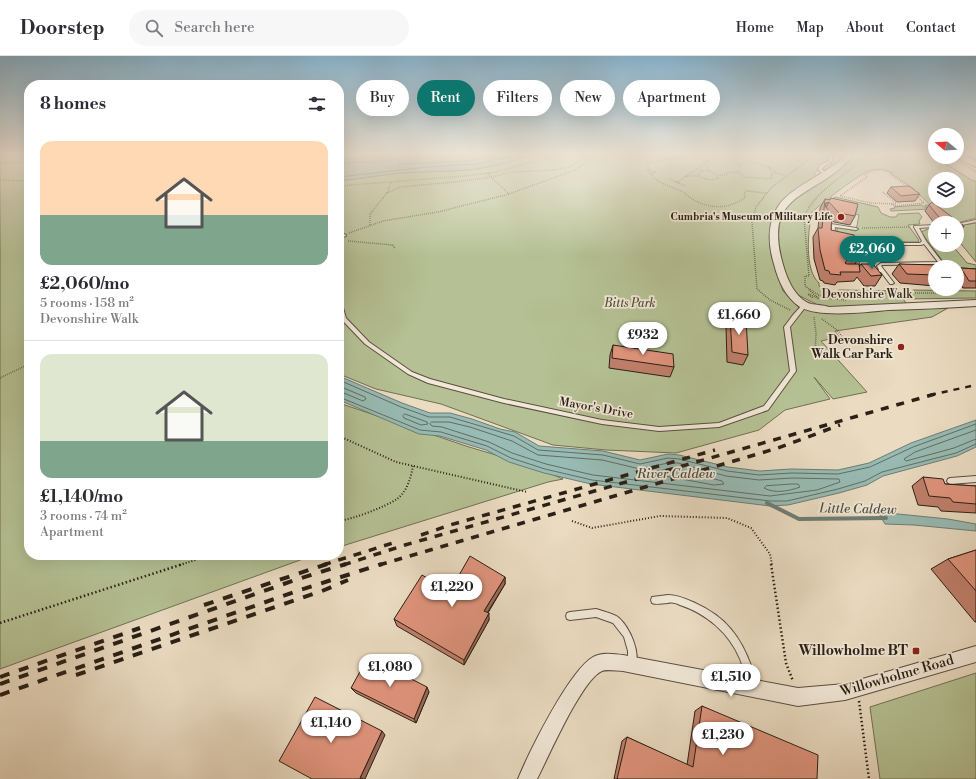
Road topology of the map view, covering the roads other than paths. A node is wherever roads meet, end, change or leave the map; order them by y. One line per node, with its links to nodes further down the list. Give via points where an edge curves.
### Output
1 (805, 188): 15 (street, via 778,210 776,249 781,277 791,293)
2 (976, 221): 3 (lane)
3 (964, 224)
4 (928, 226): 8 (lane, via 916,227)
5 (856, 230): 6 (lane, via 831,224 832,236)
6 (837, 239)
7 (843, 240): 8 (lane, via 868,244 921,244)
8 (924, 241): 9 (lane)
9 (939, 260)
10 (928, 265): 12 (lane, via 881,264)
11 (867, 271): 12 (lane)
12 (882, 271): 13 (lane)
13 (892, 283)
14 (976, 303): 15 (street, Devonshire Walk, via 830,310)
15 (809, 308): 16 (lane, Mayor's Drive, via 794,316 787,327 793,370 766,408 719,425 659,429 602,422 504,401 428,381 410,373 367,343)
16 (344, 319)
17 (976, 479): 18 (lane)
18 (950, 481)
19 (655, 600): 23 (lane, via 672,599 696,607 728,630 742,654)
20 (570, 616): 22 (lane, via 596,613 616,620 627,635 632,651)
21 (976, 654): 23 (street, Willowholme Road, via 845,692 798,696)
22 (632, 664): 23 (street, Willowholme Road); 24 (street, Willowholme Road, via 598,663 587,672 570,696)
23 (754, 688)
24 (528, 779)

